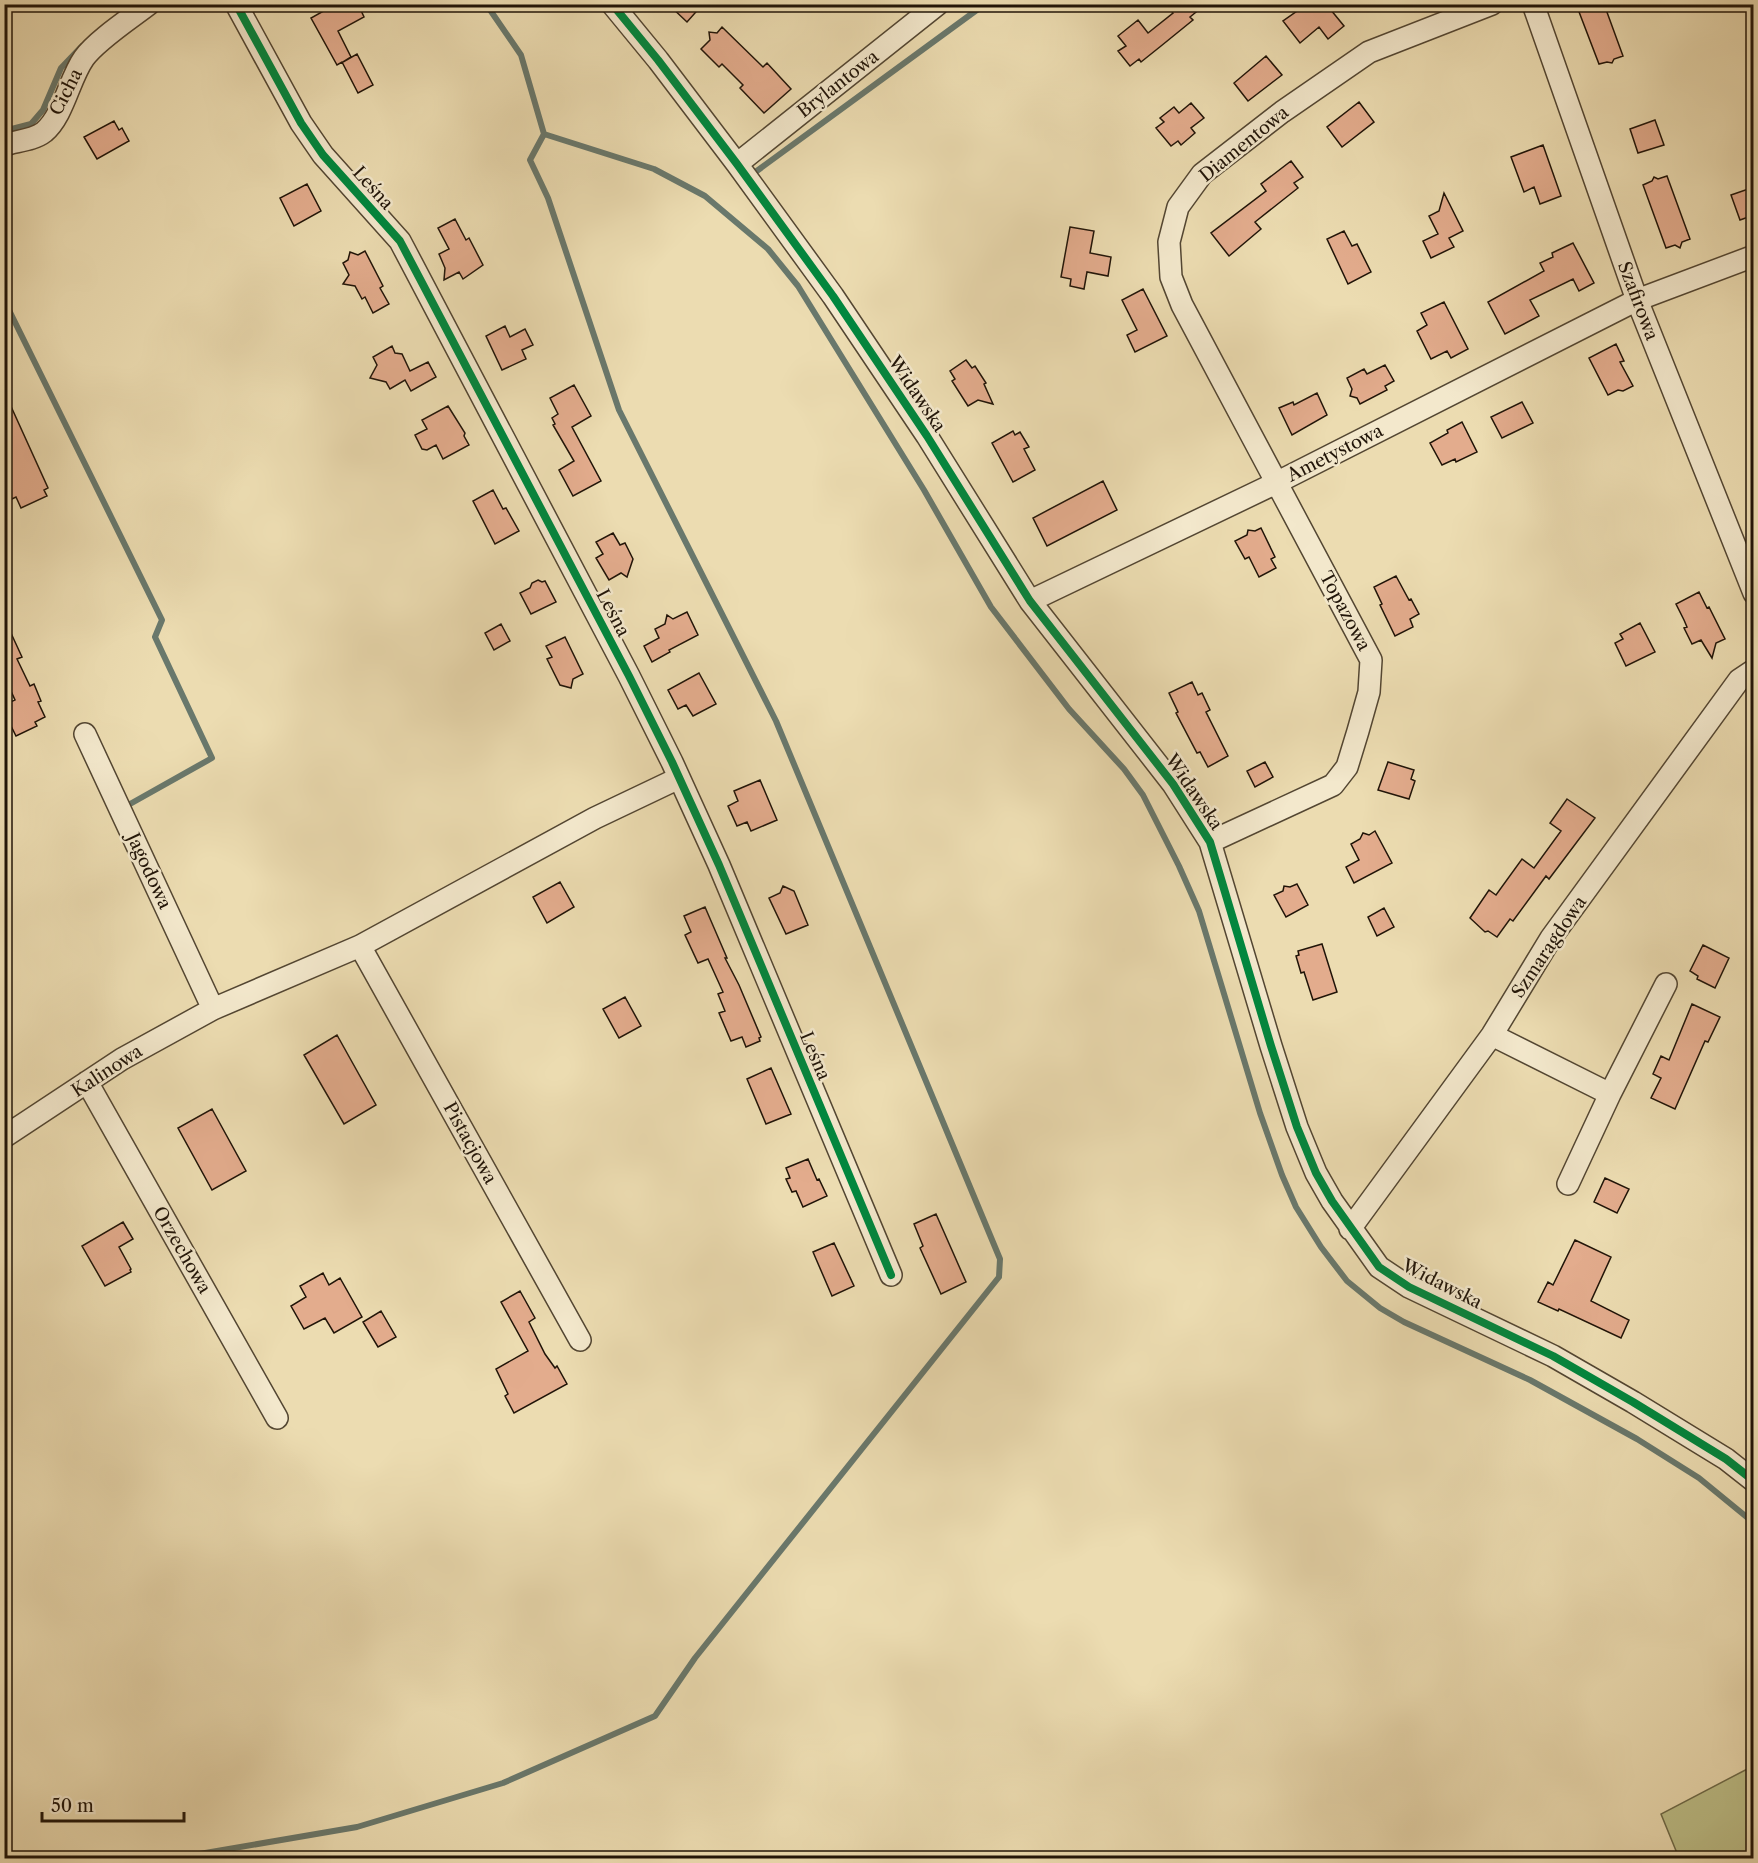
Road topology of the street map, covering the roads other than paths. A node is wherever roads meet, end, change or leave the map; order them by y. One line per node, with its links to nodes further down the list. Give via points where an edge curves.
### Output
1 (149, 4): 7 (street, Cicha, via 85,56 60,111 45,131)
2 (236, 4): 16 (street, Leśna, via 317,147 400,241)
3 (612, 4): 8 (street, Widawska)
4 (938, 4): 8 (street, Brylantowa)
5 (1492, 4): 11 (street, Diamentowa, via 1369,52 1202,174 1178,207 1169,242 1171,277)
6 (1533, 4): 10 (street, Szafirowa)
7 (4, 145)
8 (737, 164): 13 (street, Widawska, via 921,427)
9 (1754, 256): 10 (street, Ametystowa)
10 (1637, 300): 11 (street, Ametystowa); 12 (street, Szafirowa)
11 (1276, 483): 13 (street, Ametystowa); 17 (street, Topazowa, via 1371,660 1368,692 1347,767 1333,785)
12 (1754, 593)
13 (1030, 601): 17 (street, Widawska, via 1173,784)
14 (1754, 670): 21 (street, Szmaragdowa, via 1740,680 1551,938)
15 (85, 734): 20 (street, Jagodowa)
16 (679, 778): 18 (street, Kalinowa, via 595,818); 27 (street, Leśna)
17 (1210, 842): 26 (street, Widawska, via 1297,1126 1316,1173)
18 (360, 946): 20 (street, Kalinowa); 28 (street, Pistacjowa)
19 (1666, 984): 23 (street)
20 (213, 1009): 22 (street, Kalinowa)
21 (1492, 1035): 23 (street); 26 (street, Szmaragdowa)
22 (87, 1082): 24 (street, Kalinowa); 29 (street, Orzechowa)
23 (1610, 1094): 25 (street)
24 (4, 1137)
25 (1568, 1184)
26 (1350, 1229): 30 (street, Widawska, via 1379,1267 1409,1287 1553,1356 1726,1459)
27 (891, 1275)
28 (580, 1340)
29 (277, 1418)
30 (1754, 1481)

